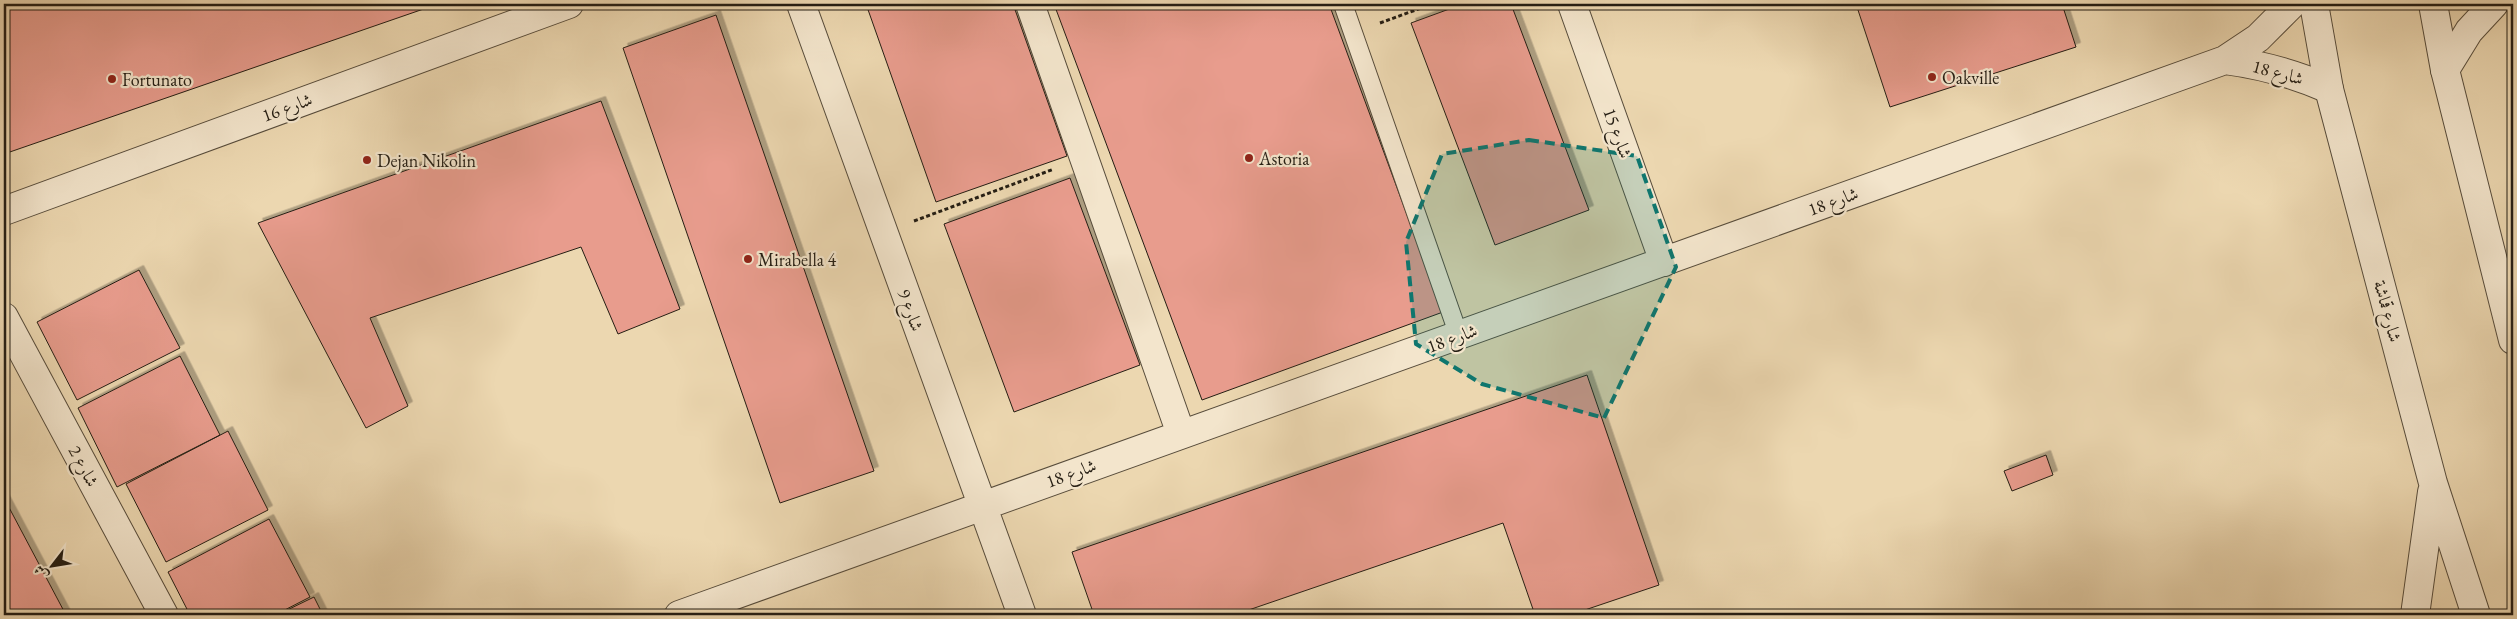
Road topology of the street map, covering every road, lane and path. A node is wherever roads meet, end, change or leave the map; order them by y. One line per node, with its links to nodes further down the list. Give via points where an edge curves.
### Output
1 (570, 4): 16 (street, شارع 16)
2 (801, 4): 17 (street, شارع 9)
3 (1030, 4): 15 (street)
4 (1343, 4): 11 (lane)
5 (1432, 4): 11 (path)
6 (1572, 4): 18 (street, شارع 15)
7 (2292, 4): 12 (street, شارع 18, via 2258,38)
8 (2314, 4): 14 (street, شارع قماشة)
9 (2433, 4): 13 (street)
10 (2494, 4): 13 (street, via 2469,31)
11 (1353, 32): 20 (lane)
12 (2225, 60): 14 (street, شارع 18, via 2296,74); 18 (street, شارع 18)
13 (2445, 70): 21 (street)
14 (2330, 89): 23 (street, شارع قماشة)
15 (1084, 158): 17 (path); 22 (street)
16 (4, 211)
17 (883, 232): 24 (street, شارع 9)
18 (1664, 262): 20 (street, شارع 18)
19 (4, 317): 25 (street, شارع 2)
20 (1459, 336): 22 (street, شارع 18)
21 (2513, 340)
22 (1181, 434): 24 (street, شارع 18)
23 (2433, 483): 28 (street); 29 (street, شارع قماشة)
24 (982, 505): 26 (street, شارع 18); 27 (street, شارع 9)
25 (164, 615)
26 (679, 615)
27 (1022, 615)
28 (2415, 615)
29 (2476, 615)

